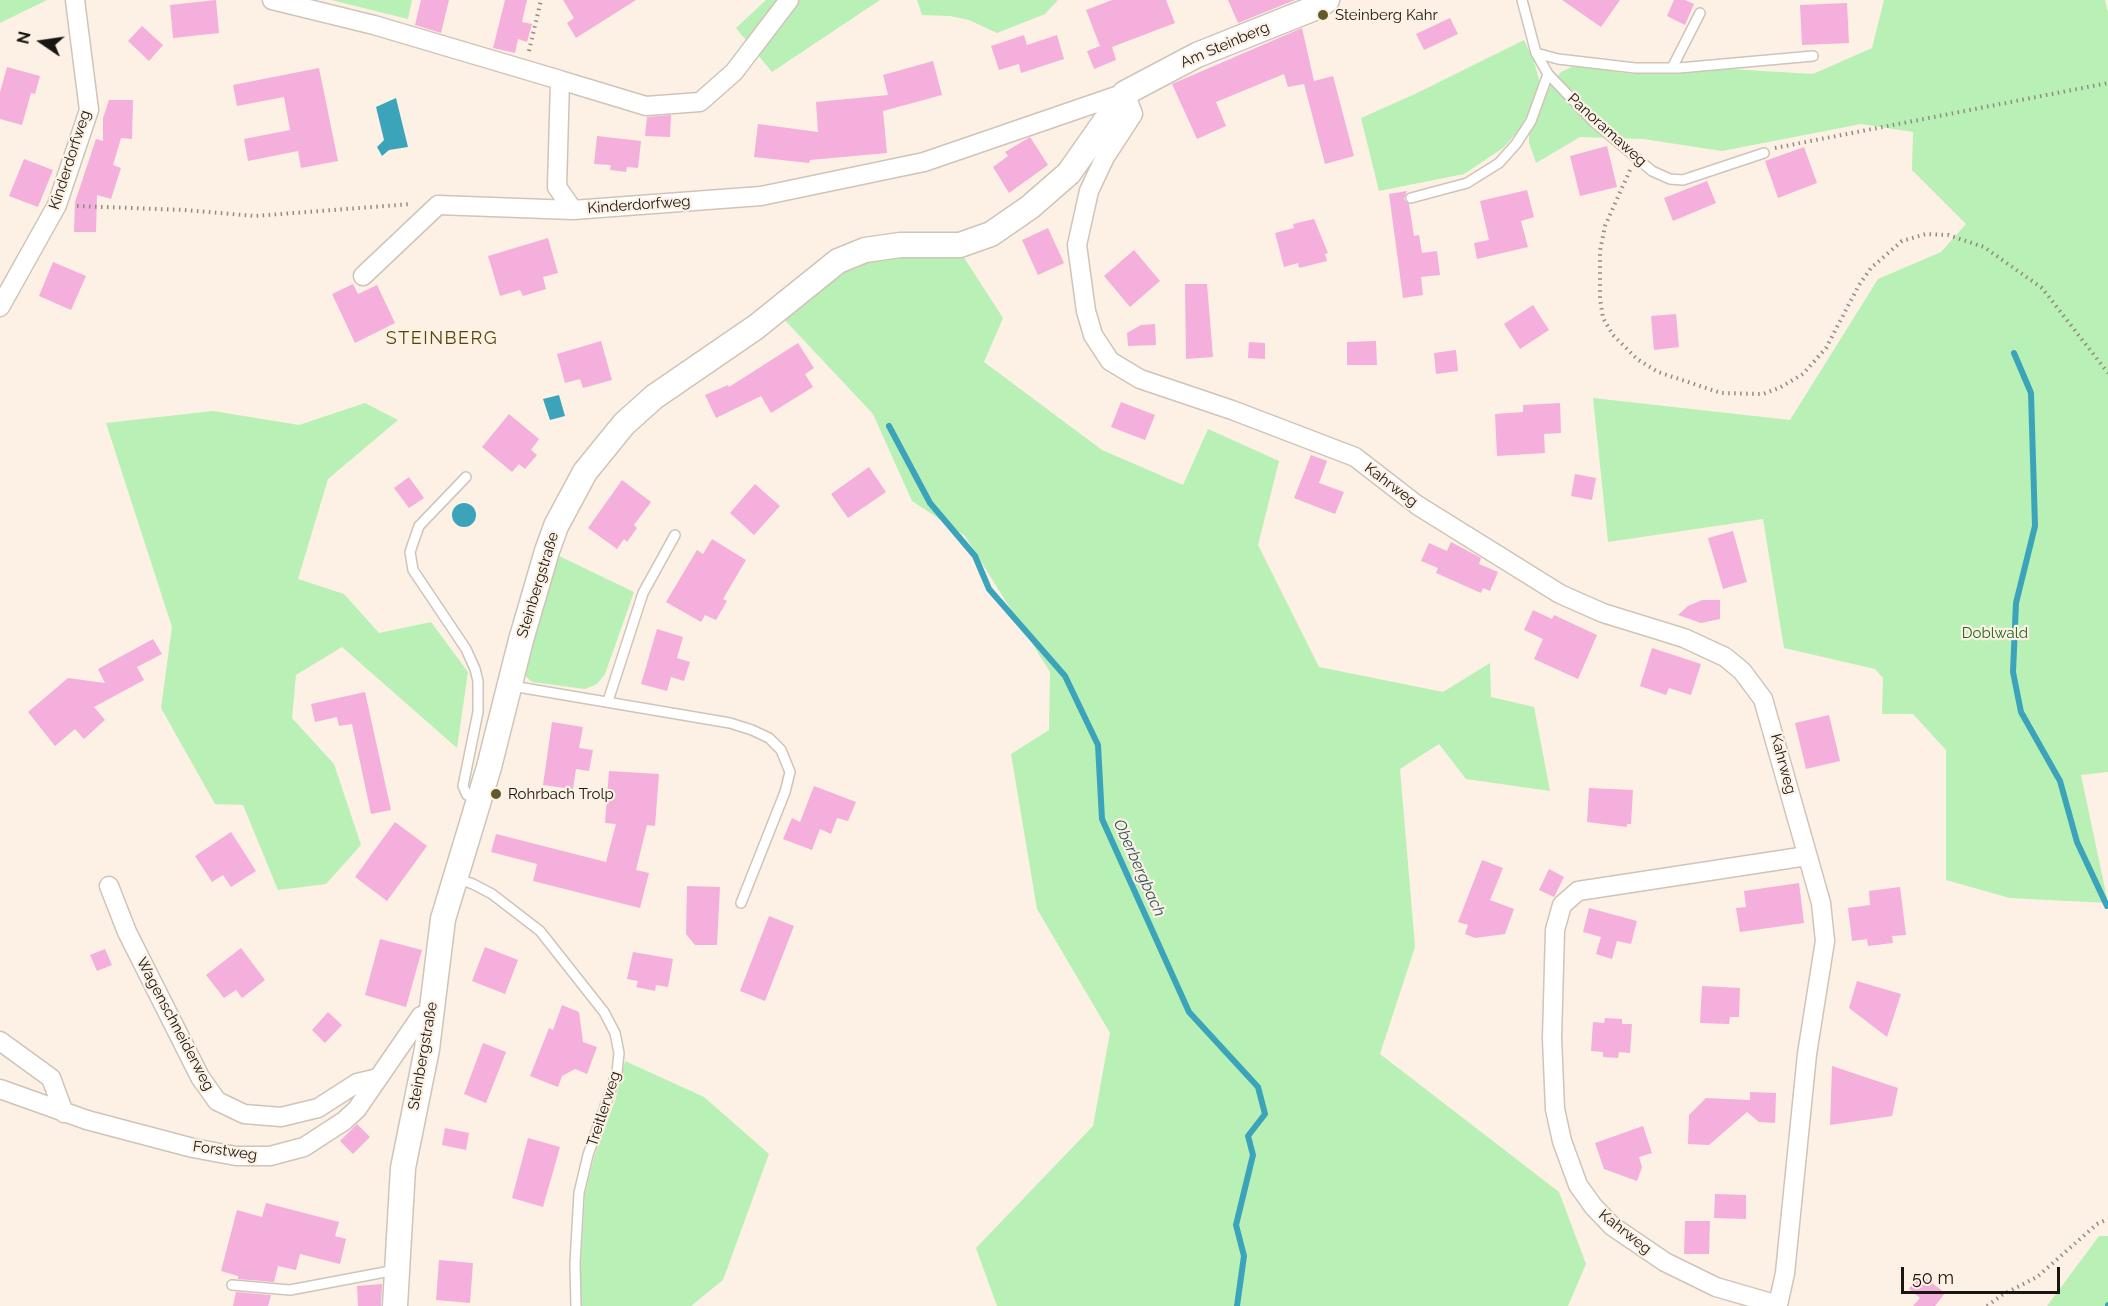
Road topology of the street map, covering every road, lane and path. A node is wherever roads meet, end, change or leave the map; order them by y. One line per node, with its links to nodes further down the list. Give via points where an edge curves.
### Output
1 (75, 0): 19 (street, Kinderdorfweg, via 89,110)
2 (272, 0): 11 (street, via 374,25)
3 (541, 0): 11 (path)
4 (789, 0): 13 (street, via 734,72 700,102 646,106)
5 (1327, 0): 15 (main road, Am Steinberg, via 1197,55)
6 (1522, 0): 8 (lane, Panoramaweg)
7 (1700, 13): 10 (lane)
8 (1536, 53): 10 (lane, via 1594,64); 12 (lane, Panoramaweg)
9 (1813, 56): 10 (lane)
10 (1672, 68)
11 (525, 70): 13 (street)
12 (1548, 74): 17 (lane, Panoramaweg, via 1594,122); 18 (lane, via 1531,121 1499,163 1467,183)
13 (560, 80): 21 (street, Kinderdorfweg, via 557,187)
14 (2108, 83): 16 (path, via 1781,146)
15 (1125, 93): 21 (street, Kinderdorfweg, via 924,162 761,196); 27 (main road, Steinbergstraße, via 1069,173 1003,227 960,245 882,247 848,255 756,327 654,397 624,424 585,472 556,526 531,600); 30 (street, Kahrweg, via 1133,114 1089,191 1077,245 1086,311 1093,335 1110,361 1140,379 1345,452 1417,505 1560,594 1603,614 1684,638 1725,657 1742,671 1763,699)
16 (1764, 153): 17 (lane, Panoramaweg, via 1683,180 1652,171)
17 (1637, 158): 24 (path, via 1605,226 1600,251 1600,299 1603,318 1613,335 1637,359 1658,372 1721,393 1763,394 1779,388 1803,374 1826,348 1871,268 1902,241 1926,234 1963,238 1984,247 2042,288)
18 (1412, 198)
19 (57, 205): 20 (path, via 255,216); 23 (street, Kinderdorfweg)
20 (438, 205): 21 (street); 22 (street)
21 (573, 210)
22 (363, 276)
23 (0, 307)
24 (2108, 373)
25 (466, 477): 29 (lane, via 419,526 410,552 413,570 475,669 478,712 463,786 466,795)
26 (675, 535): 28 (lane, via 643,593)
27 (509, 686): 28 (lane); 29 (main road, Steinbergstraße)
28 (608, 701): 33 (lane, via 752,730 769,738 781,750 790,772 785,792)
29 (480, 799): 31 (main road, Steinbergstraße)
30 (1807, 856): 42 (street, Kahrweg, via 1821,903 1824,941); 42 (street, Kahrweg, via 1578,891 1562,905 1555,930 1555,1109 1578,1185 1612,1226 1665,1262 1716,1287)
31 (454, 878): 34 (main road, Steinbergstraße, via 439,945); 44 (lane, Treitlerweg, via 492,894 540,931 604,1012 615,1033 617,1072 579,1193)
32 (109, 886): 36 (street, Wagenschneiderweg, via 127,932 200,1077 217,1101 244,1114 281,1117 318,1108 357,1083)
33 (741, 903)
34 (431, 1013): 36 (street, Forstweg, via 421,1016); 40 (main road, Steinbergstraße, via 403,1168)
35 (0, 1041): 38 (street, via 51,1078)
36 (378, 1078): 38 (street, Forstweg, via 357,1108 332,1130 304,1147 270,1156 216,1153)
37 (0, 1089): 38 (street, Forstweg)
38 (64, 1113)
39 (2108, 1219): 45 (path, via 2097,1224 2037,1277)
40 (396, 1270): 41 (lane, via 290,1290); 43 (main road, Steinbergstraße)
41 (232, 1285)
42 (1778, 1305)
43 (395, 1306)
44 (576, 1306)
45 (1987, 1306)

